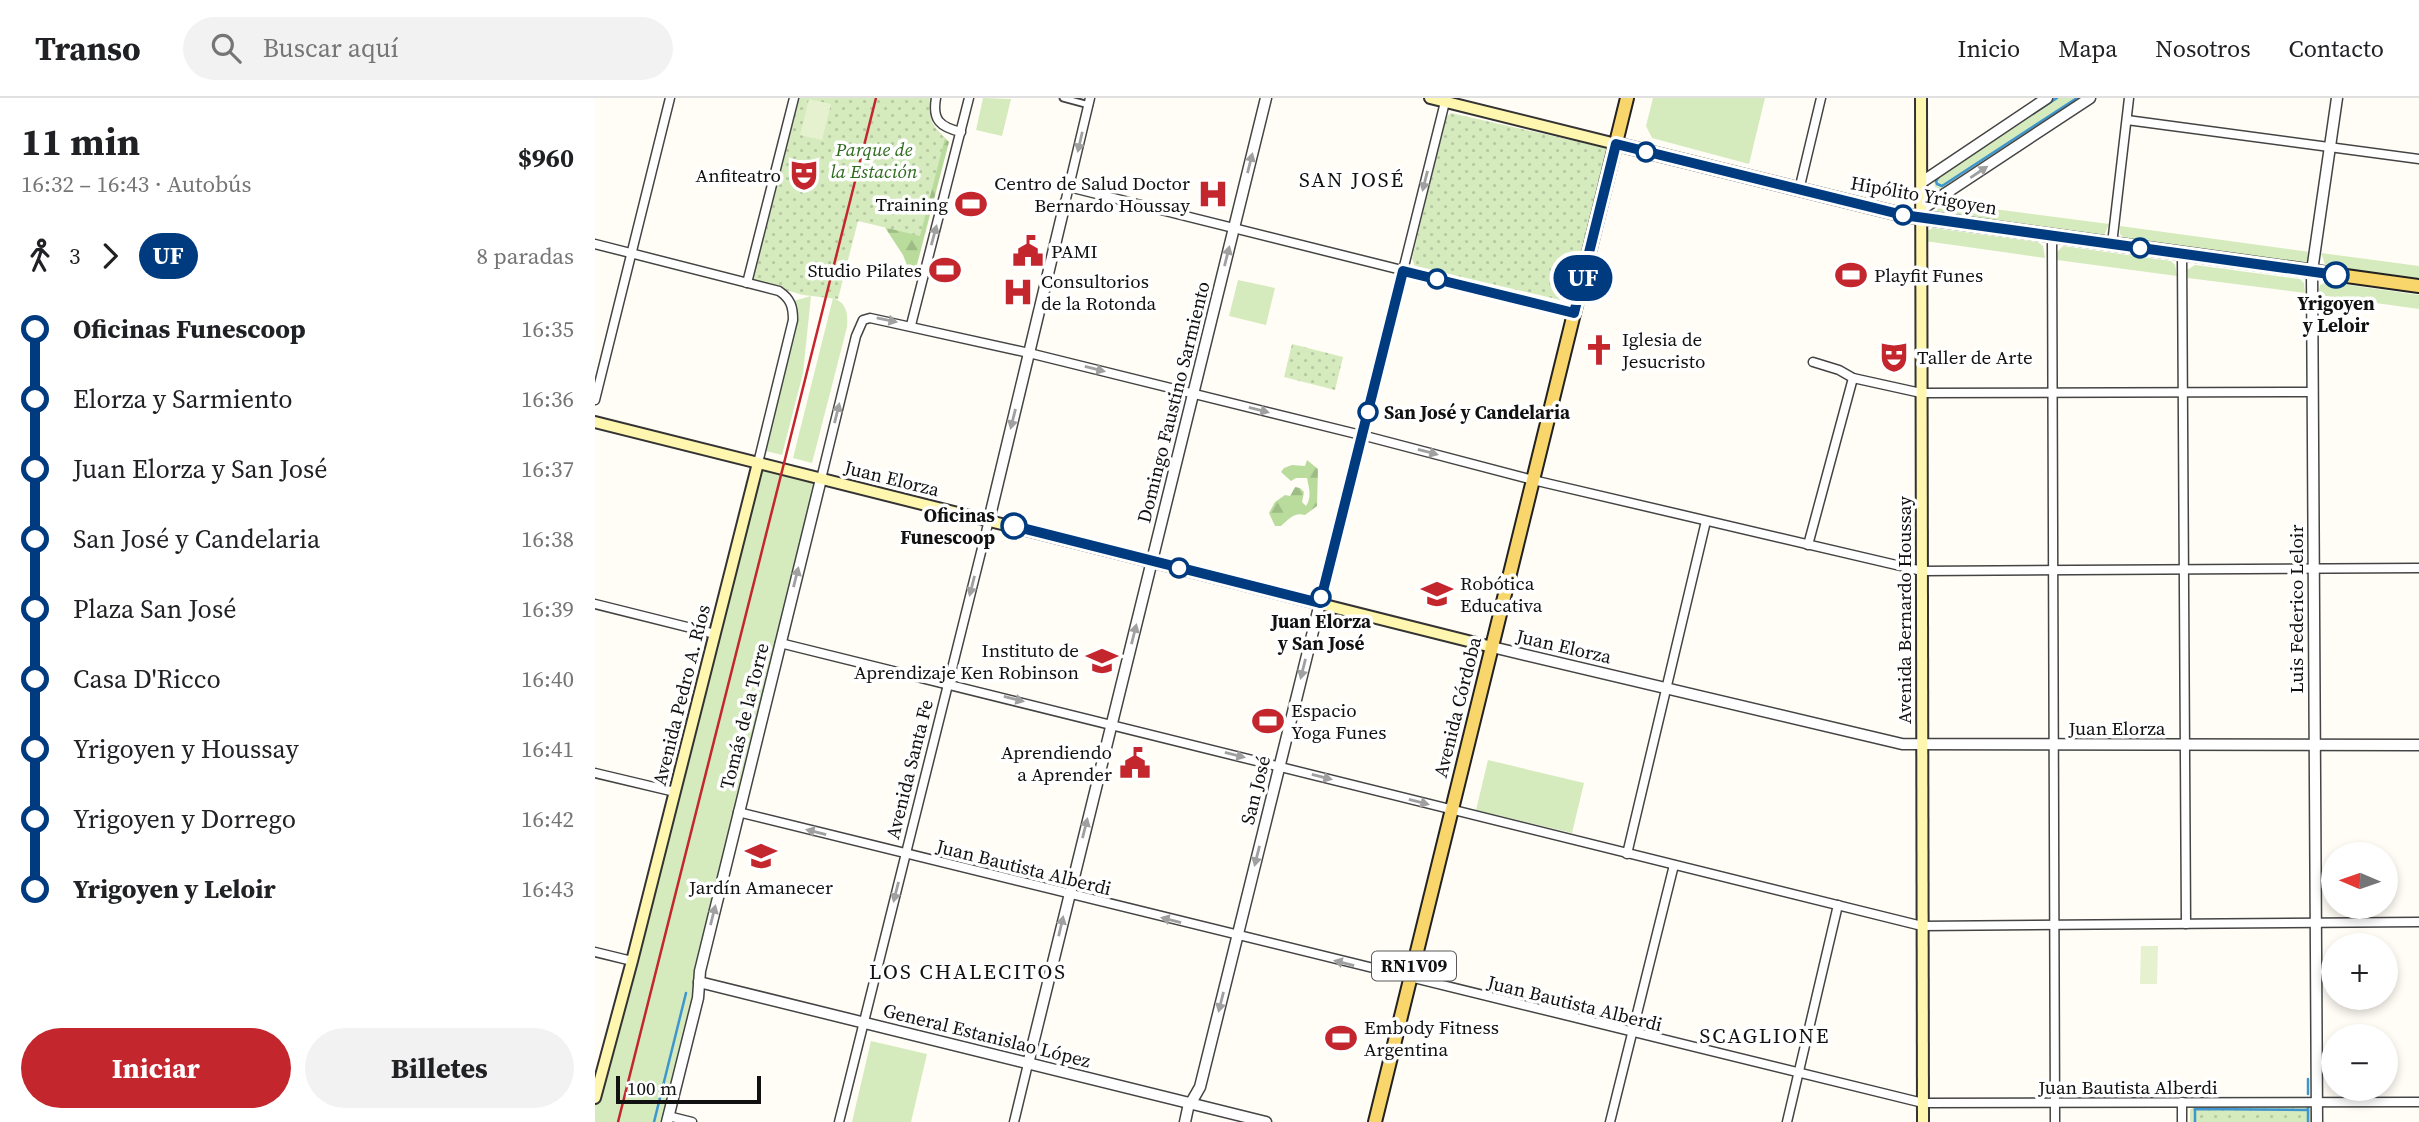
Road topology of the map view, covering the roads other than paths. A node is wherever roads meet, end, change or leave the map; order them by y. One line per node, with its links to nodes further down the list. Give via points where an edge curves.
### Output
1 (670, 98): 31 (street)
2 (794, 98): 35 (street)
3 (936, 98): 18 (street, via 938,123)
4 (969, 98): 18 (street)
5 (1063, 98): 16 (street)
6 (1266, 98): 27 (street, Domingo Faustino Sarmiento, one-way to 6)
7 (1430, 98): 15 (main road, Hipólito Yrigoyen)
8 (1627, 98): 19 (main road, Avenida Córdoba / RN1V09)
9 (1821, 98): 24 (street)
10 (1921, 98): 22 (main road, Avenida Bernardo Houssay)
11 (2047, 98): 22 (street)
12 (2090, 98): 26 (street, one-way to 12)
13 (2129, 98): 17 (street)
14 (2337, 98): 20 (street, Luis Federico Leloir)
15 (1446, 100): 19 (main road, Hipólito Yrigoyen); 33 (street, San José, one-way to 33)
16 (1090, 101): 23 (street, Avenida Santa Fe, one-way to 23)
17 (2127, 120): 20 (street); 30 (street)
18 (961, 132): 38 (street, one-way to 18)
19 (1616, 144): 24 (main road, Hipólito Yrigoyen); 37 (main road, Avenida Córdoba / RN1V09)
20 (2330, 147): 21 (street); 34 (street, Luis Federico Leloir)
21 (2419, 159)
22 (1921, 182): 26 (main road, Avenida Bernardo Houssay)
23 (1069, 187): 25 (street, Avenida Santa Fe); 27 (street)
24 (1799, 190): 26 (main road, Hipólito Yrigoyen, via 1883,211)
25 (1065, 203): 39 (street, Avenida Santa Fe)
26 (1922, 214): 28 (main road, Hipólito Yrigoyen); 45 (main road, Avenida Bernardo Houssay)
27 (1234, 228): 33 (street); 44 (street, Domingo Faustino Sarmiento, one-way to 27)
28 (2052, 236): 30 (main road, Hipólito Yrigoyen); 46 (street)
29 (595, 244): 31 (street)
30 (2112, 244): 32 (main road, Hipólito Yrigoyen)
31 (631, 253): 35 (street); 47 (street)
32 (2182, 254): 34 (main road, Hipólito Yrigoyen); 42 (street)
33 (1403, 271): 37 (street); 49 (street, San José)
34 (2312, 271): 36 (main road, Hipólito Yrigoyen); 43 (street, Luis Federico Leloir)
35 (747, 282): 50 (street, Avenida Pedro A. Ríos, via 779,291 793,309)
36 (2419, 286)
37 (1574, 313): 52 (main road, Avenida Córdoba / RN1V09)
38 (911, 325): 39 (street); 51 (street, Tomás de la Torre, one-way to 38, via 863,320 880,318)
39 (1029, 353): 44 (street, one-way to 44); 53 (street, Avenida Santa Fe, one-way to 53)
40 (1813, 362): 41 (street)
41 (1853, 378): 45 (street); 55 (street)
42 (2183, 392): 43 (street); 46 (street); 58 (street)
43 (2313, 392): 59 (street, Luis Federico Leloir)
44 (1193, 393): 49 (street, one-way to 49); 56 (street, Domingo Faustino Sarmiento)
45 (1921, 393): 46 (street); 60 (main road, Avenida Bernardo Houssay)
46 (2052, 393): 61 (street)
47 (595, 400)
48 (595, 422): 50 (main road, Juan Elorza)
49 (1362, 435): 52 (street, one-way to 52); 62 (street, San José)
50 (758, 463): 51 (main road, Juan Elorza); 64 (main road, Avenida Pedro A. Ríos)
51 (821, 479): 53 (main road, Juan Elorza); 65 (street, Tomás de la Torre, one-way to 51)
52 (1533, 480): 54 (street); 66 (main road, Avenida Córdoba / RN1V09)
53 (989, 520): 56 (main road, Juan Elorza); 67 (street, Avenida Santa Fe, one-way to 67)
54 (1706, 520): 55 (street); 68 (street)
55 (1808, 545): 60 (street)
56 (1152, 561): 62 (main road, Juan Elorza); 69 (street, Domingo Faustino Sarmiento, one-way to 56)
57 (2419, 568): 59 (street)
58 (2184, 569): 59 (street); 61 (street); 72 (street)
59 (2314, 569): 73 (street, Luis Federico Leloir)
60 (1922, 570): 61 (street); 70 (main road, Avenida Bernardo Houssay)
61 (2053, 570): 71 (street)
62 (1320, 603): 66 (main road, Juan Elorza); 75 (street, San José, one-way to 75)
63 (595, 604): 64 (street)
64 (715, 634): 77 (main road, Avenida Pedro A. Ríos)
65 (780, 643): 67 (street); 79 (street, Tomás de la Torre)
66 (1492, 647): 68 (street, Juan Elorza); 78 (main road, Avenida Córdoba / RN1V09)
67 (948, 683): 69 (street, one-way to 69); 81 (street, Avenida Santa Fe)
68 (1666, 689): 70 (street, Juan Elorza); 80 (street)
69 (1112, 724): 75 (street, one-way to 75); 83 (street, Domingo Faustino Sarmiento, one-way to 69)
70 (1922, 745): 71 (street, Juan Elorza); 89 (main road, Avenida Bernardo Houssay)
71 (2053, 745): 72 (street, Juan Elorza); 88 (street)
72 (2185, 745): 73 (street, Juan Elorza); 87 (street)
73 (2315, 745): 74 (street, Juan Elorza); 86 (street, Luis Federico Leloir)
74 (2419, 745)
75 (1279, 766): 78 (street, one-way to 78); 90 (street, San José, one-way to 90)
76 (595, 772): 77 (street)
77 (675, 792): 92 (main road, Avenida Pedro A. Ríos)
78 (1452, 810): 80 (street); 93 (main road, Avenida Córdoba / RN1V09)
79 (738, 812): 81 (street, Juan Bautista Alberdi, one-way to 79); 94 (street, Tomás de la Torre, one-way to 79)
80 (1627, 853): 82 (street)
81 (906, 854): 83 (street, Juan Bautista Alberdi); 95 (street, Avenida Santa Fe, one-way to 95)
82 (1674, 865): 84 (street); 96 (street)
83 (1069, 894): 90 (street, Juan Bautista Alberdi, one-way to 83); 97 (street, Domingo Faustino Sarmiento, one-way to 83)
84 (1838, 905): 89 (street); 98 (street)
85 (2419, 922): 86 (street)
86 (2316, 923): 87 (street); 102 (street, Luis Federico Leloir)
87 (2186, 924): 88 (street)
88 (2054, 925): 89 (street); 105 (street)
89 (1921, 926): 104 (main road, Avenida Bernardo Houssay)
90 (1237, 936): 93 (street, Juan Bautista Alberdi, one-way to 90); 103 (street, San José, one-way to 103, via 1200,1087)
91 (595, 951): 92 (street)
92 (632, 961): 99 (main road, Avenida Pedro A. Ríos)
93 (1411, 979): 96 (street, Juan Bautista Alberdi); 112 (main road, Avenida Córdoba / RN1V09)
94 (699, 982): 95 (street, General Estanislao López); 106 (street, Tomás de la Torre)
95 (864, 1023): 97 (street, General Estanislao López); 108 (street, Avenida Santa Fe)
96 (1632, 1033): 98 (street, Juan Bautista Alberdi); 113 (street)
97 (1028, 1063): 103 (street, General Estanislao López); 109 (street, Domingo Faustino Sarmiento)
98 (1798, 1073): 104 (street, Juan Bautista Alberdi); 114 (street)
99 (595, 1098)
100 (2419, 1101): 102 (street, Juan Bautista Alberdi)
101 (2182, 1102): 102 (street, Juan Bautista Alberdi); 105 (street, Juan Bautista Alberdi); 117 (street)
102 (2317, 1102): 118 (street, Luis Federico Leloir)
103 (1192, 1103): 110 (street, San José); 111 (street, General Estanislao López)
104 (1923, 1103): 105 (street, Juan Bautista Alberdi); 115 (main road, Avenida Bernardo Houssay)
105 (2055, 1103): 116 (street)
106 (668, 1119): 107 (street)
107 (692, 1122)
108 (839, 1122)
109 (1014, 1122)
110 (1185, 1122)
111 (1266, 1122)
112 (1375, 1122)
113 (1610, 1122)
114 (1787, 1122)
115 (1923, 1122)
116 (2055, 1122)
117 (2182, 1122)
118 (2317, 1122)

